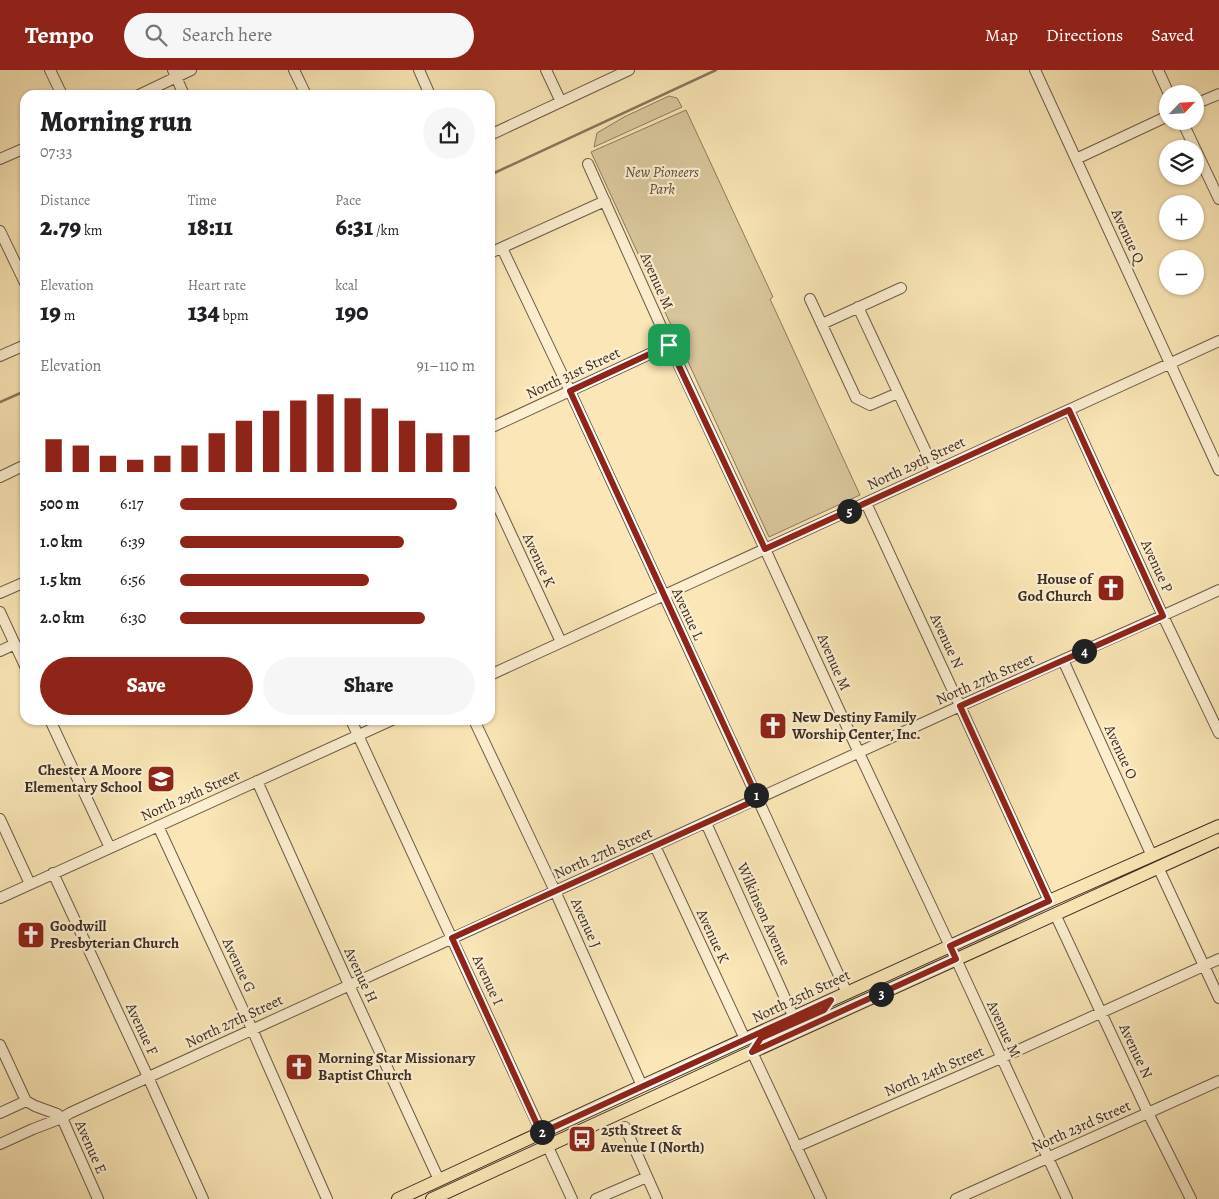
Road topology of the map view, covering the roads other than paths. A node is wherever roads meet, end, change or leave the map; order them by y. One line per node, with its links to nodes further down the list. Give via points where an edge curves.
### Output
1 (50, 70): 11 (street)
2 (191, 70): 9 (street)
3 (294, 70): 14 (street)
4 (419, 70): 15 (street)
5 (546, 70): 18 (street)
6 (630, 70): 18 (street)
7 (1035, 70): 24 (street, Avenue Q)
8 (1158, 70): 10 (street)
9 (175, 73): 12 (street); 13 (street)
10 (1165, 85)
11 (60, 90)
12 (147, 90)
13 (182, 90)
14 (304, 90)
15 (428, 90)
16 (1219, 94): 17 (street)
17 (1204, 100)
18 (561, 102): 21 (street)
19 (1159, 120): 24 (street)
20 (1186, 130): 26 (street)
21 (495, 133)
22 (20, 150): 23 (street)
23 (0, 159)
24 (1076, 159): 40 (street, Avenue Q)
25 (588, 164): 27 (street, Avenue M)
26 (1219, 199)
27 (604, 201): 29 (street); 37 (street, Avenue M)
28 (0, 231): 31 (street)
29 (502, 248): 30 (street); 41 (street, Avenue L)
30 (495, 251)
31 (20, 273)
32 (901, 288): 34 (street)
33 (810, 299): 35 (street)
34 (858, 307): 35 (street); 42 (street)
35 (822, 324): 42 (street, via 856,398 870,404)
36 (1219, 341): 40 (street, North 29th Street)
37 (669, 345): 41 (street, North 31st Street); 51 (street, Avenue M)
38 (20, 347): 39 (street)
39 (0, 356)
40 (1170, 363): 43 (street, North 29th Street); 46 (street, Avenue Q)
41 (570, 391): 44 (street, North 31st Street); 55 (street, Avenue L)
42 (898, 393): 47 (street)
43 (1069, 410): 47 (street, North 29th Street); 57 (street, Avenue P)
44 (495, 426)
45 (20, 467): 48 (street)
46 (1219, 470)
47 (935, 471): 50 (street, North 29th Street)
48 (0, 477)
49 (495, 500): 58 (street, Avenue K)
50 (866, 502): 51 (street, North 29th Street); 64 (street, Avenue N)
51 (765, 549): 55 (street, North 29th Street); 71 (street, Avenue M)
52 (20, 584): 54 (street)
53 (1219, 590): 57 (street, North 27th Street)
54 (0, 593)
55 (663, 595): 58 (street, North 29th Street); 73 (street, Avenue L)
56 (0, 612): 59 (street)
57 (1163, 616): 62 (street, North 27th Street); 69 (street, Avenue P)
58 (561, 642): 63 (street, North 29th Street)
59 (15, 644): 60 (street); 61 (street)
60 (0, 651)
61 (20, 655)
62 (1063, 660): 64 (street, North 27th Street); 82 (street, Avenue O)
63 (495, 673)
64 (960, 706): 71 (street, North 27th Street); 88 (street, Avenue N)
65 (52, 725): 81 (street)
66 (353, 725): 70 (street, Avenue I)
67 (381, 725): 70 (street, North 29th Street)
68 (476, 725): 86 (street, Avenue J)
69 (1219, 733)
70 (358, 735): 72 (street, North 29th Street); 90 (street, Avenue I)
71 (858, 753): 73 (street, North 27th Street); 91 (street, Avenue M)
72 (257, 781): 76 (street, North 29th Street); 95 (street, Avenue H)
73 (758, 799): 75 (street, North 27th Street); 96 (street, Avenue L)
74 (0, 819): 85 (street)
75 (706, 823): 80 (street, North 27th Street); 100 (street, Wilkinson Avenue)
76 (158, 826): 81 (street, North 29th Street); 101 (street, Avenue G)
77 (1219, 826): 82 (main road, North 25th Street)
78 (1219, 832): 83 (main road, via 1166,856)
79 (1219, 840): 83 (main road, North 25th Street)
80 (655, 846): 86 (street, North 27th Street); 102 (street, Avenue K)
81 (110, 848): 84 (street, North 29th Street)
82 (1152, 856): 88 (main road, North 25th Street)
83 (1158, 867): 89 (main road, North 25th Street); 94 (street)
84 (53, 873): 85 (street, North 29th Street); 106 (street, Avenue F)
85 (30, 884): 87 (street, North 29th Street)
86 (555, 892): 90 (street, North 27th Street); 108 (street, Avenue J)
87 (0, 898)
88 (1049, 901): 91 (main road, North 25th Street)
89 (1055, 914): 92 (main road, North 25th Street); 99 (street, Avenue N)
90 (452, 938): 95 (street, North 27th Street); 114 (street, Avenue I)
91 (950, 946): 92 (street, Avenue M); 96 (main road, North 25th Street)
92 (956, 959): 104 (main road, North 25th Street); 105 (street, Avenue M)
93 (1219, 959): 94 (street, North 24th Street)
94 (1204, 966): 97 (street); 99 (street, North 24th Street)
95 (349, 985): 101 (street, North 27th Street); 120 (street, Avenue H)
96 (847, 993): 98 (main road, North 25th Street)
97 (1219, 998)
98 (831, 1000): 100 (main road, North 25th Street); 104 (main road, via 824,1010 761,1038)
99 (1102, 1012): 105 (street, North 24th Street); 111 (street, Avenue N)
100 (794, 1018): 102 (main road, North 25th Street)
101 (252, 1029): 106 (street, North 27th Street); 124 (street, Avenue G)
102 (745, 1040): 108 (main road, North 25th Street)
103 (0, 1045): 109 (street)
104 (752, 1052): 116 (main road, North 25th Street); 117 (street)
105 (1001, 1058): 117 (street, North 24th Street); 118 (street, Avenue M)
106 (148, 1077): 112 (street, North 27th Street); 123 (street, Avenue F)
107 (1219, 1081): 111 (street, North 23rd Street)
108 (642, 1086): 114 (main road, North 25th Street)
109 (26, 1101): 110 (street); 112 (street, Avenue E)
110 (0, 1113)
111 (1148, 1113): 118 (street, North 23rd Street); 134 (street, Avenue N)
112 (62, 1118): 115 (street, North 27th Street); 122 (street, Avenue E)
113 (625, 1127): 119 (street)
114 (541, 1133): 116 (street, Avenue I); 120 (main road, North 25th Street)
115 (0, 1144)
116 (548, 1146): 127 (main road, North 25th Street); 128 (street, Avenue I)
117 (796, 1147): 131 (street)
118 (1048, 1158): 132 (street, North 23rd Street); 133 (street, Avenue M)
119 (647, 1177): 129 (street); 130 (street)
120 (439, 1180): 121 (main road, North 25th Street)
121 (418, 1190): 125 (main road, North 25th Street); 126 (main road)
122 (98, 1199)
123 (202, 1199)
124 (327, 1199)
125 (398, 1199)
126 (408, 1199)
127 (432, 1199)
128 (572, 1199)
129 (596, 1199)
130 (657, 1199)
131 (821, 1199)
132 (956, 1199)
133 (1067, 1199)
134 (1191, 1199)

